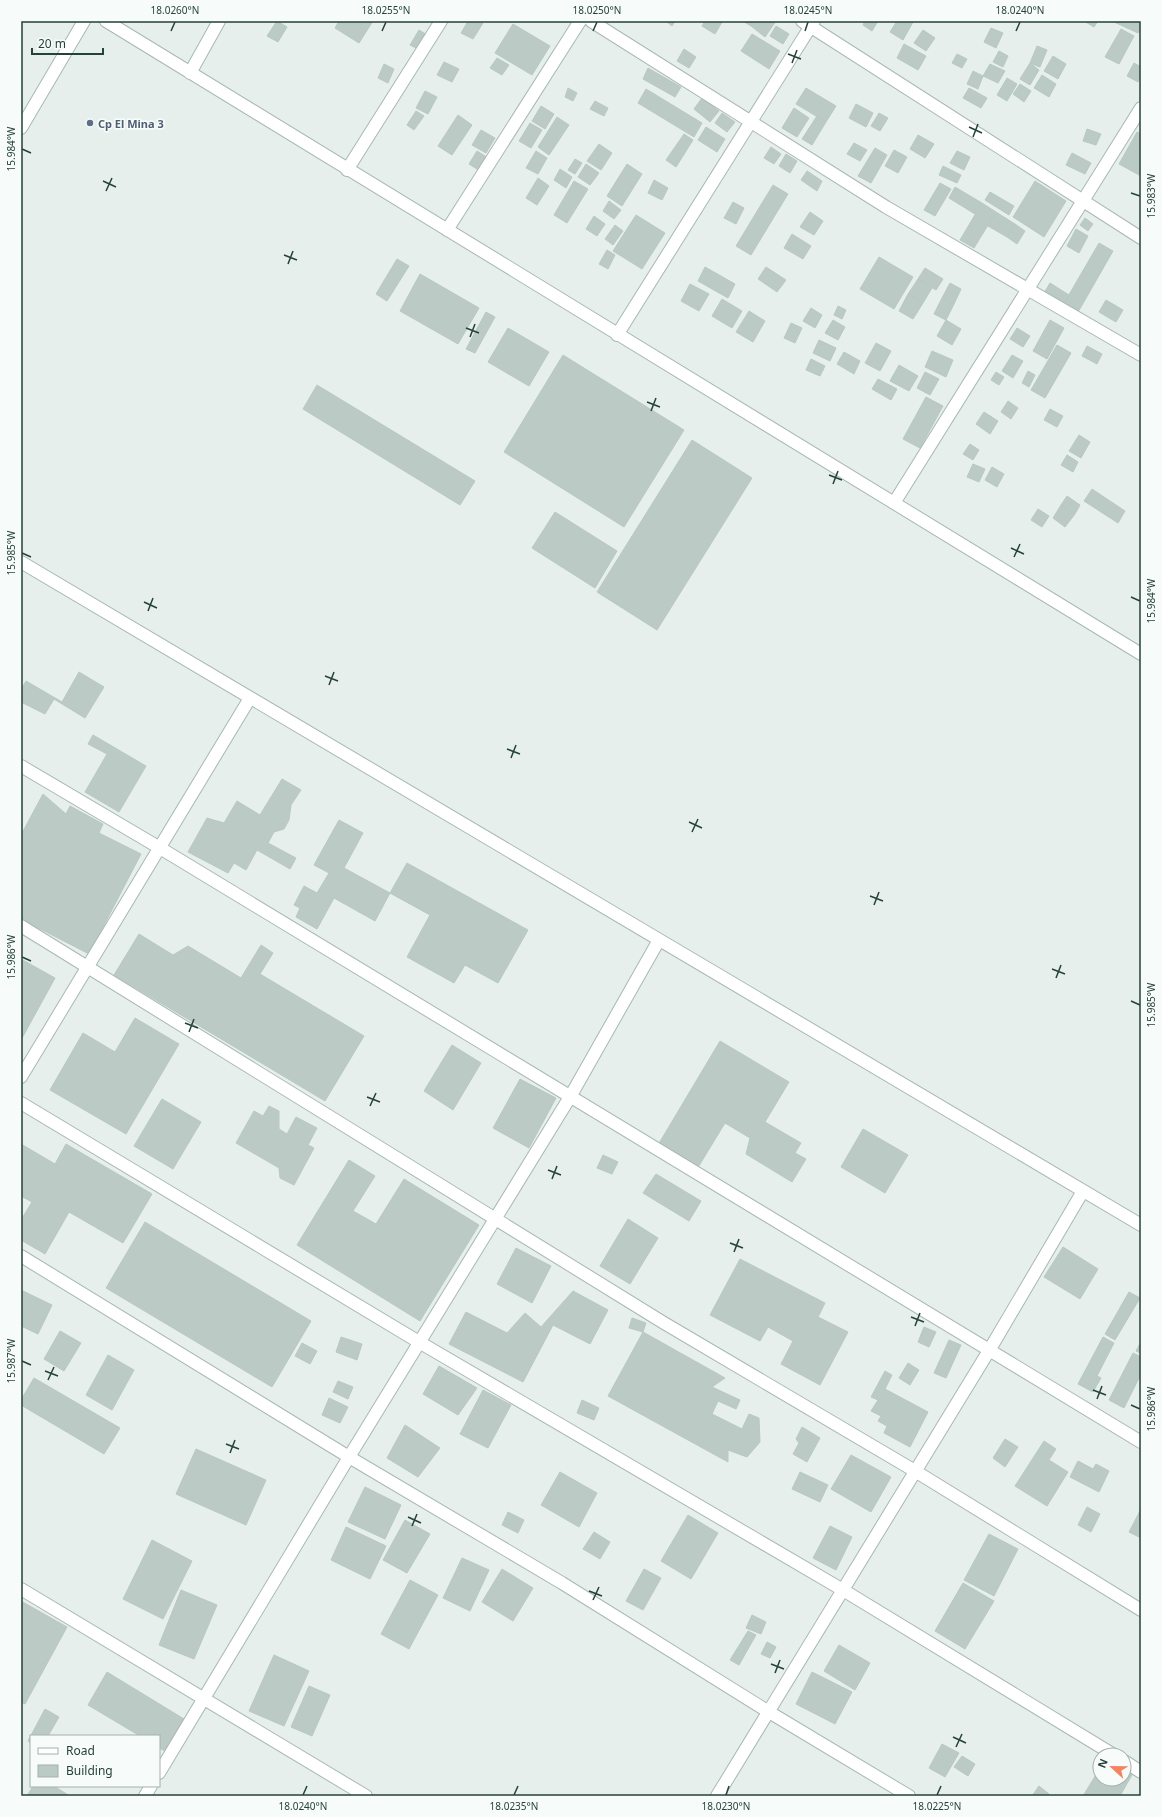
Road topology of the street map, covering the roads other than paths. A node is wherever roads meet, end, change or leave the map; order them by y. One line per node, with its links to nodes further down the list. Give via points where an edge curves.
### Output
1 (84, 21): 11 (street)
2 (106, 21): 8 (street)
3 (220, 21): 8 (street)
4 (441, 21): 12 (street)
5 (580, 21): 14 (street)
6 (591, 21): 10 (street)
7 (809, 23): 10 (street); 13 (street)
8 (190, 73): 12 (street)
9 (1141, 108): 13 (street)
10 (750, 122): 16 (street, via 886,207); 17 (street)
11 (21, 128)
12 (347, 170): 14 (street)
13 (1084, 201): 15 (street); 16 (street)
14 (447, 230): 17 (street)
15 (1141, 238)
16 (1028, 290): 18 (street); 19 (street)
17 (617, 335): 19 (street)
18 (1141, 355)
19 (894, 503): 21 (street)
20 (21, 562): 22 (street)
21 (1141, 654)
22 (250, 698): 24 (street); 26 (street)
23 (22, 768): 24 (street)
24 (160, 848): 27 (street); 29 (street)
25 (21, 926): 27 (street)
26 (659, 940): 29 (street); 31 (street)
27 (88, 966): 28 (street); 32 (street)
28 (21, 1077)
29 (570, 1097): 32 (street); 36 (street)
30 (21, 1103): 35 (street)
31 (1083, 1191): 33 (street); 36 (street)
32 (496, 1218): 35 (street); 39 (street, via 664,1323)
33 (1141, 1225)
34 (21, 1256): 38 (street)
35 (419, 1342): 38 (street); 41 (street)
36 (990, 1349): 37 (street); 39 (street)
37 (1141, 1442)
38 (349, 1457): 43 (street); 44 (street, via 562,1583)
39 (915, 1471): 41 (street); 42 (street)
40 (21, 1589): 43 (street)
41 (843, 1590): 44 (street); 45 (street)
42 (1141, 1610)
43 (204, 1699): 47 (street); 51 (street)
44 (769, 1712): 52 (street); 53 (street)
45 (1101, 1747)
46 (1132, 1766): 48 (street)
47 (160, 1771)
48 (1141, 1772)
49 (150, 1787): 50 (street)
50 (145, 1796)
51 (366, 1796)
52 (717, 1796)
53 (910, 1796)

